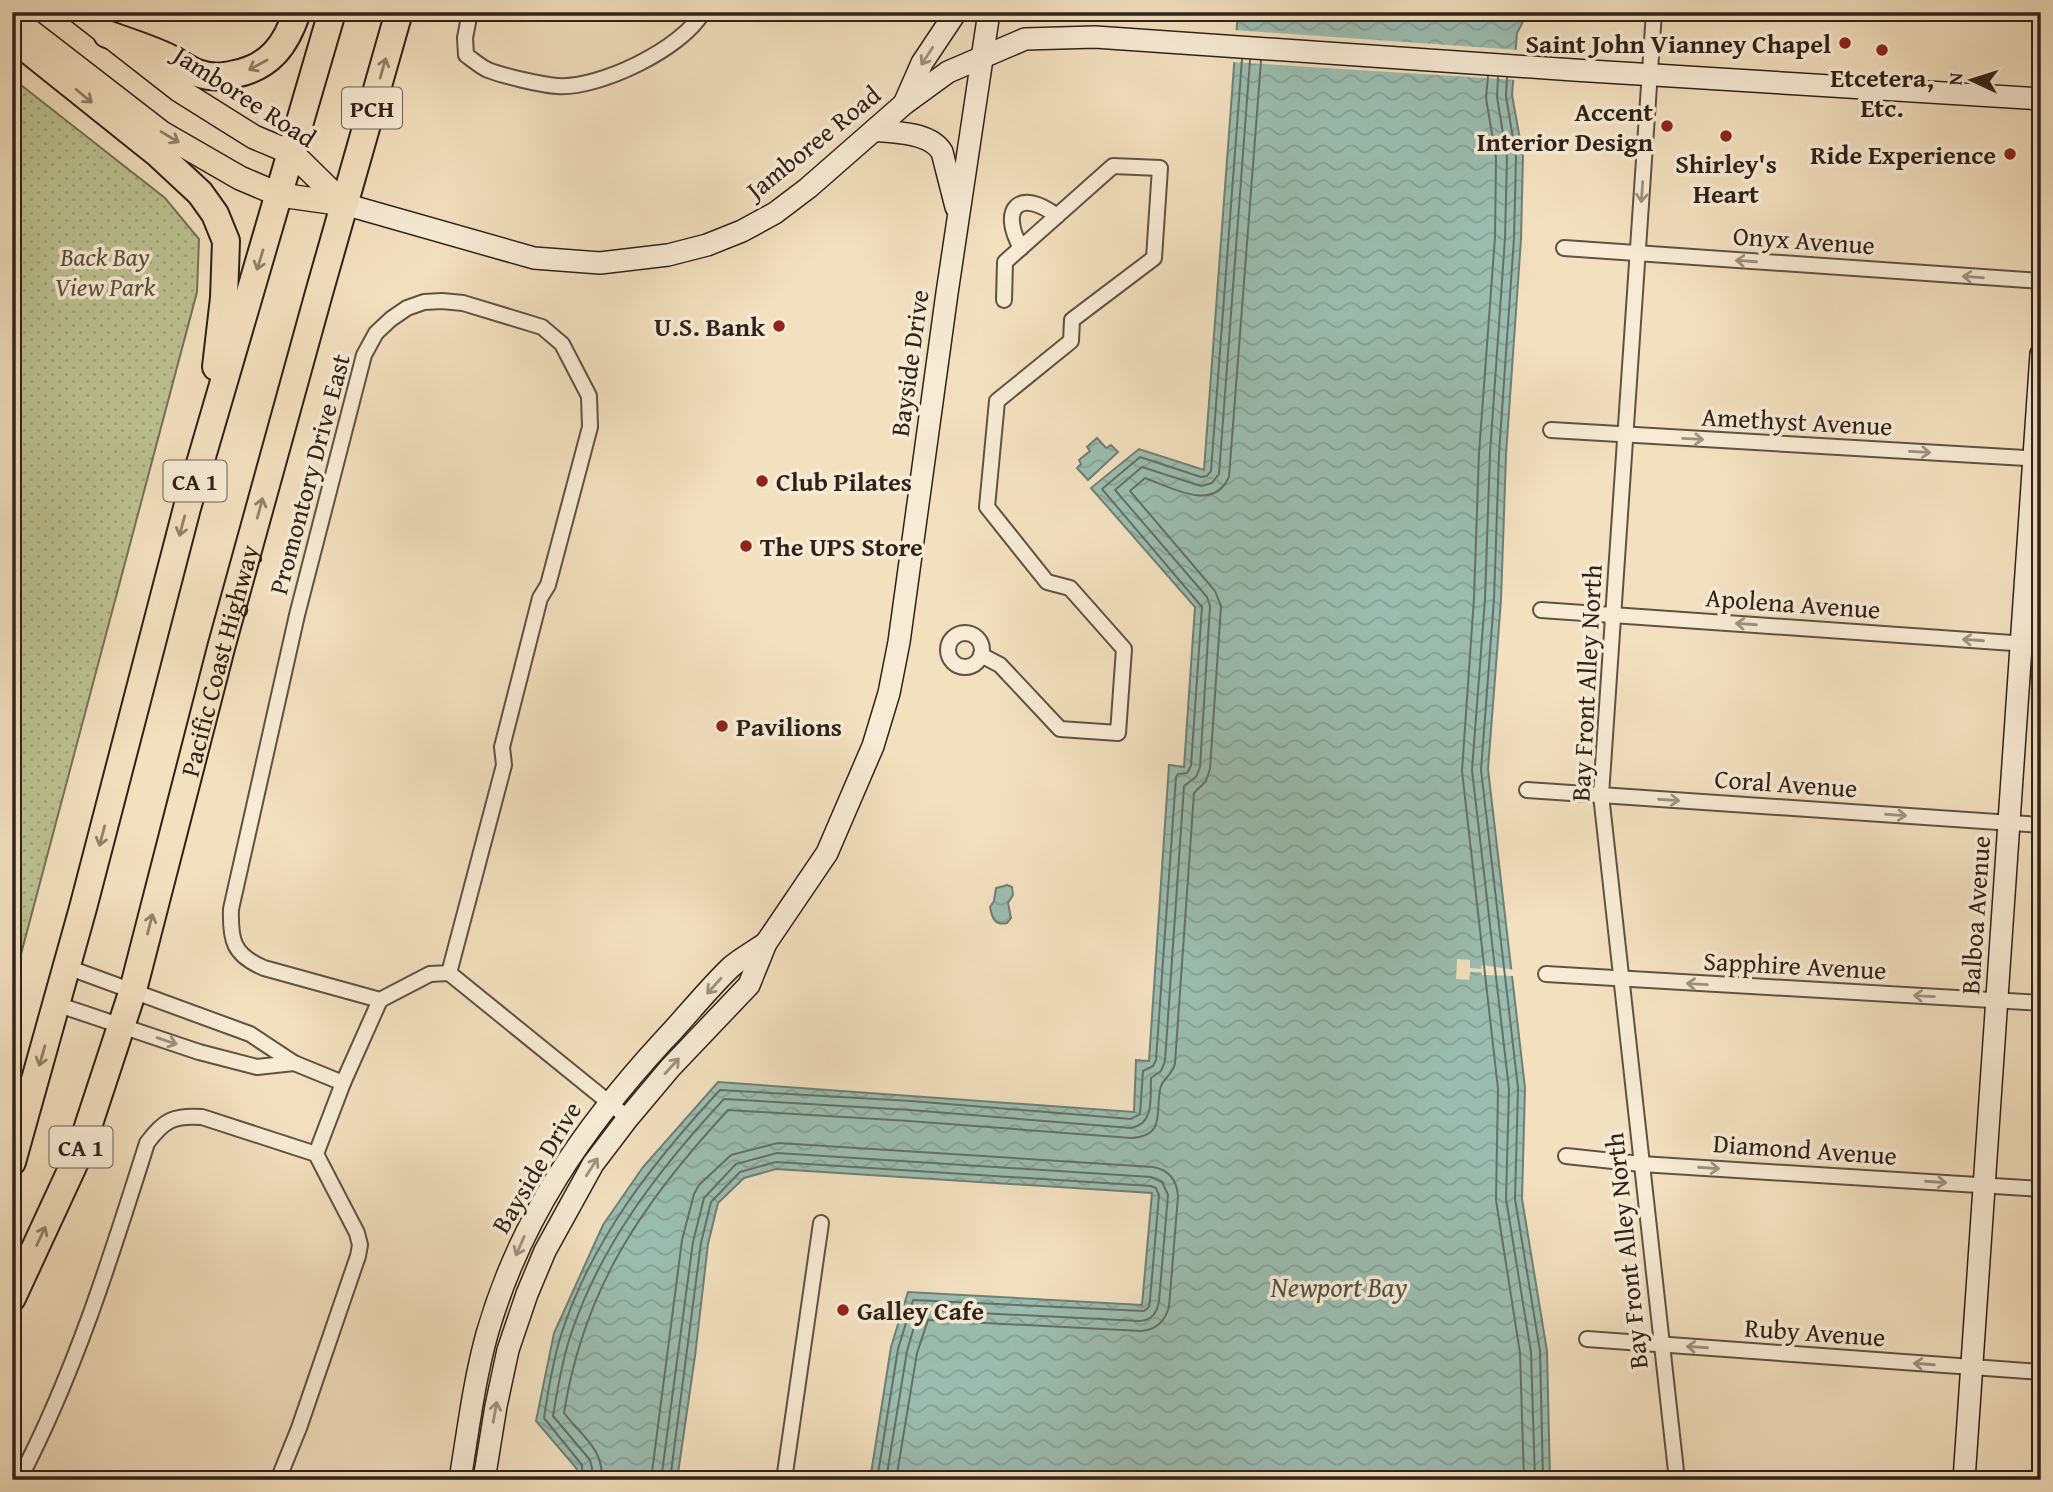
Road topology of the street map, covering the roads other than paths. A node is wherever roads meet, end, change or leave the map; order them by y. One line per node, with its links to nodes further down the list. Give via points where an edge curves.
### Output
1 (79, 12): 11 (main road, Jamboree Road)
2 (297, 12): 11 (highway, one-way to 11, via 278,51 267,62 253,70 218,77)
3 (332, 12): 18 (highway, PCH)
4 (399, 12): 20 (highway, Pacific Coast Highway / PCH, one-way to 4)
5 (470, 12): 6 (street, via 466,55 488,70 559,86 604,78 657,54 697,22)
6 (702, 12)
7 (956, 12): 16 (main road, one-way to 16, via 922,63)
8 (989, 12): 13 (main road, Bayside Drive)
9 (1654, 12): 14 (street, Bay Front Alley North)
10 (12, 17): 19 (main road, Jamboree Road, one-way to 19, via 162,133 240,178)
11 (107, 34): 18 (main road, Jamboree Road, via 179,90 254,137)
12 (12, 37): 31 (highway, one-way to 31, via 157,153 200,193 215,214 226,241 224,298)
13 (981, 58): 14 (main road, Jamboree Road, via 1025,39 1095,37); 16 (main road, Jamboree Road, via 948,72); 22 (main road, Bayside Drive)
14 (1649, 75): 15 (main road, Jamboree Road); 25 (street, Bay Front Alley North, one-way to 25)
15 (2041, 99)
16 (904, 104): 17 (main road, Jamboree Road)
17 (874, 130): 20 (main road, Jamboree Road, via 808,188 742,231 707,245 632,261 534,258); 22 (main road, via 938,145)
18 (292, 153): 19 (highway, CA 1); 20 (main road, Jamboree Road)
19 (280, 195): 20 (main road, Jamboree Road); 31 (highway, CA 1, one-way to 31)
20 (344, 204): 46 (highway, Pacific Coast Highway / CA 1, one-way to 20, via 209,692)
21 (1057, 216): 23 (street); 23 (street, via 1043,205 1018,204 1011,230); 36 (street, via 1113,166 1160,168 1154,258 1072,320 1071,341 997,401 989,472 987,508 1047,582 1070,588 1124,649 1118,733 1060,729 1000,665)
22 (959, 219): 41 (main road, Bayside Drive, via 888,693 854,796 827,853)
23 (1021, 248): 27 (street, via 1005,262)
24 (1564, 248): 25 (street, Onyx Avenue)
25 (1637, 253): 26 (street, Onyx Avenue, one-way to 25); 30 (street, Bay Front Alley North)
26 (2041, 281)
27 (1004, 300)
28 (2041, 354): 32 (main road, Balboa Avenue)
29 (1551, 430): 30 (street, Amethyst Avenue)
30 (1625, 435): 32 (street, Amethyst Avenue, one-way to 32); 34 (street, Bay Front Alley North)
31 (207, 441): 42 (highway, CA 1, one-way to 42)
32 (2037, 459): 35 (main road, Balboa Avenue)
33 (1541, 610): 34 (street, Apolena Avenue)
34 (1613, 615): 35 (street, Apolena Avenue, one-way to 34); 38 (street, Bay Front Alley North)
35 (2031, 645): 39 (main road, Balboa Avenue)
36 (981, 654)
37 (1527, 790): 38 (street, Coral Avenue)
38 (1601, 794): 39 (street, Coral Avenue, one-way to 39); 45 (street, Bay Front Alley North)
39 (2010, 822): 40 (street, Coral Avenue); 48 (main road, Balboa Avenue)
40 (2041, 825)
41 (766, 943): 54 (main road, Bayside Drive, one-way to 54, via 732,966); 55 (main road, Bayside Drive, one-way to 41, via 749,985)
42 (66, 967): 46 (street); 50 (highway, CA 1)
43 (449, 973): 47 (street, via 430,974); 47 (street, Promontory Drive East, via 540,598 548,585 590,427 589,396 562,344 542,327 442,301 407,308 391,319 376,333 364,355 297,615 231,909 230,931 247,961); 54 (street)
44 (1546, 974): 45 (street, Sapphire Avenue)
45 (1621, 980): 48 (street, Sapphire Avenue, one-way to 45); 59 (street, Bay Front Alley North)
46 (133, 990): 51 (highway, Pacific Coast Highway / CA 1); 52 (street, via 250,1034)
47 (380, 1000): 53 (street)
48 (1997, 1000): 49 (street, Sapphire Avenue); 60 (main road, Balboa Avenue)
49 (2041, 1003)
50 (56, 1004): 51 (street); 58 (highway, CA 1, one-way to 58)
51 (121, 1026): 52 (street, one-way to 52, via 257,1068); 63 (highway, Pacific Coast Highway / CA 1, one-way to 51, via 80,1151)
52 (294, 1063): 53 (street)
53 (343, 1083): 56 (street)
54 (609, 1102): 55 (street); 70 (main road, Bayside Drive, one-way to 70, via 536,1214 503,1288 477,1377)
55 (628, 1118): 71 (main road, Bayside Drive, one-way to 55, via 508,1350 527,1294 561,1218)
56 (316, 1154): 68 (street, via 202,1116 172,1119 158,1128 148,1143 82,1336); 69 (street, via 360,1245)
57 (1566, 1156): 59 (street, Diamond Avenue)
58 (12, 1162)
59 (1640, 1164): 60 (street, Diamond Avenue, one-way to 60); 65 (street, Bay Front Alley North)
60 (1984, 1185): 61 (street, Diamond Avenue); 66 (main road, Balboa Avenue)
61 (2041, 1189)
62 (821, 1223): 72 (street)
63 (12, 1298)
64 (1587, 1339): 65 (street, Ruby Avenue)
65 (1661, 1345): 66 (street, Ruby Avenue, one-way to 65); 73 (street, Bay Front Alley North)
66 (1971, 1368): 67 (street, Ruby Avenue); 74 (main road, Balboa Avenue)
67 (2041, 1372)
68 (19, 1480)
69 (278, 1480)
70 (460, 1480)
71 (484, 1480)
72 (784, 1480)
73 (1676, 1480)
74 (1964, 1480)

